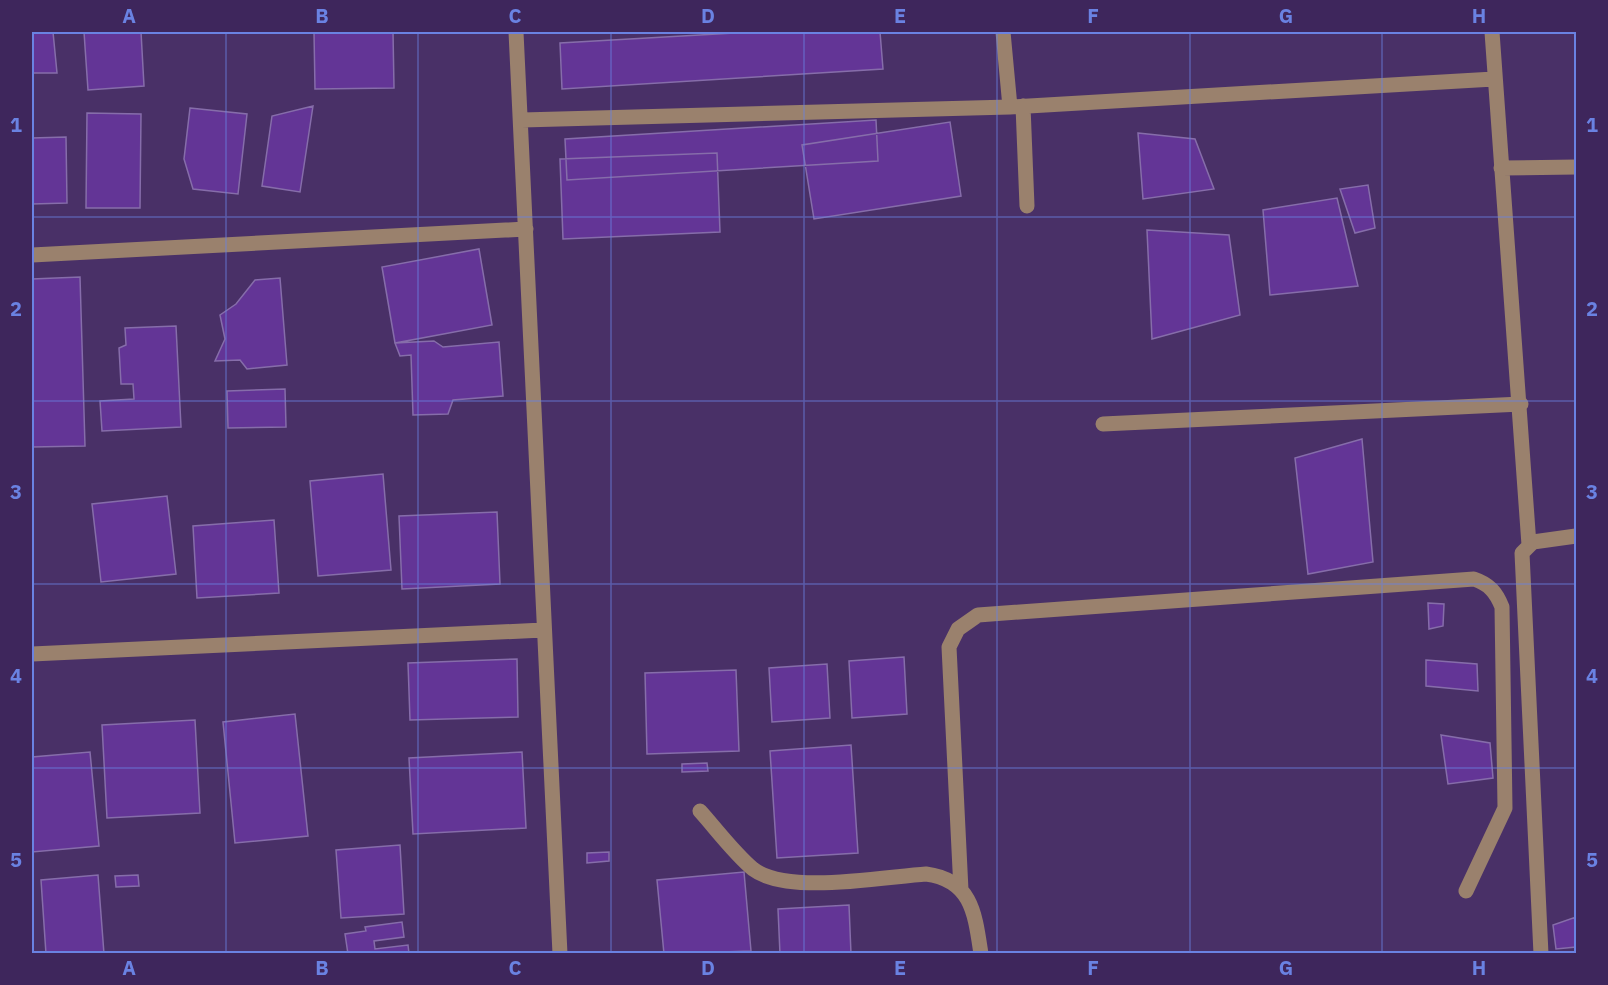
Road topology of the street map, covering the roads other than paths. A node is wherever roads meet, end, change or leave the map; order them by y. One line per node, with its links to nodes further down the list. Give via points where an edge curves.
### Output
1 (516, 32): 6 (street)
2 (1003, 32): 5 (street)
3 (1492, 32): 4 (street)
4 (1494, 79): 5 (street); 8 (street)
5 (1016, 106): 6 (street); 9 (street)
6 (522, 120): 10 (street)
7 (1576, 167): 8 (street)
8 (1501, 168): 12 (street)
9 (1027, 206)
10 (526, 230): 11 (street); 16 (street)
11 (32, 255)
12 (1521, 404): 13 (street); 15 (street)
13 (1103, 424)
14 (1576, 537): 15 (street, via 1547,538)
15 (1529, 545): 23 (street, via 1522,553 1521,570)
16 (543, 630): 17 (street); 21 (street)
17 (32, 654)
18 (700, 811): 19 (street, via 753,868 771,879 794,884 926,874 946,877)
19 (961, 890): 20 (street, via 949,647 958,629 978,615 1474,579 1496,593 1502,607 1505,808); 22 (street, via 975,915)
20 (1466, 891)
21 (560, 954)
22 (981, 954)
23 (1541, 954)

